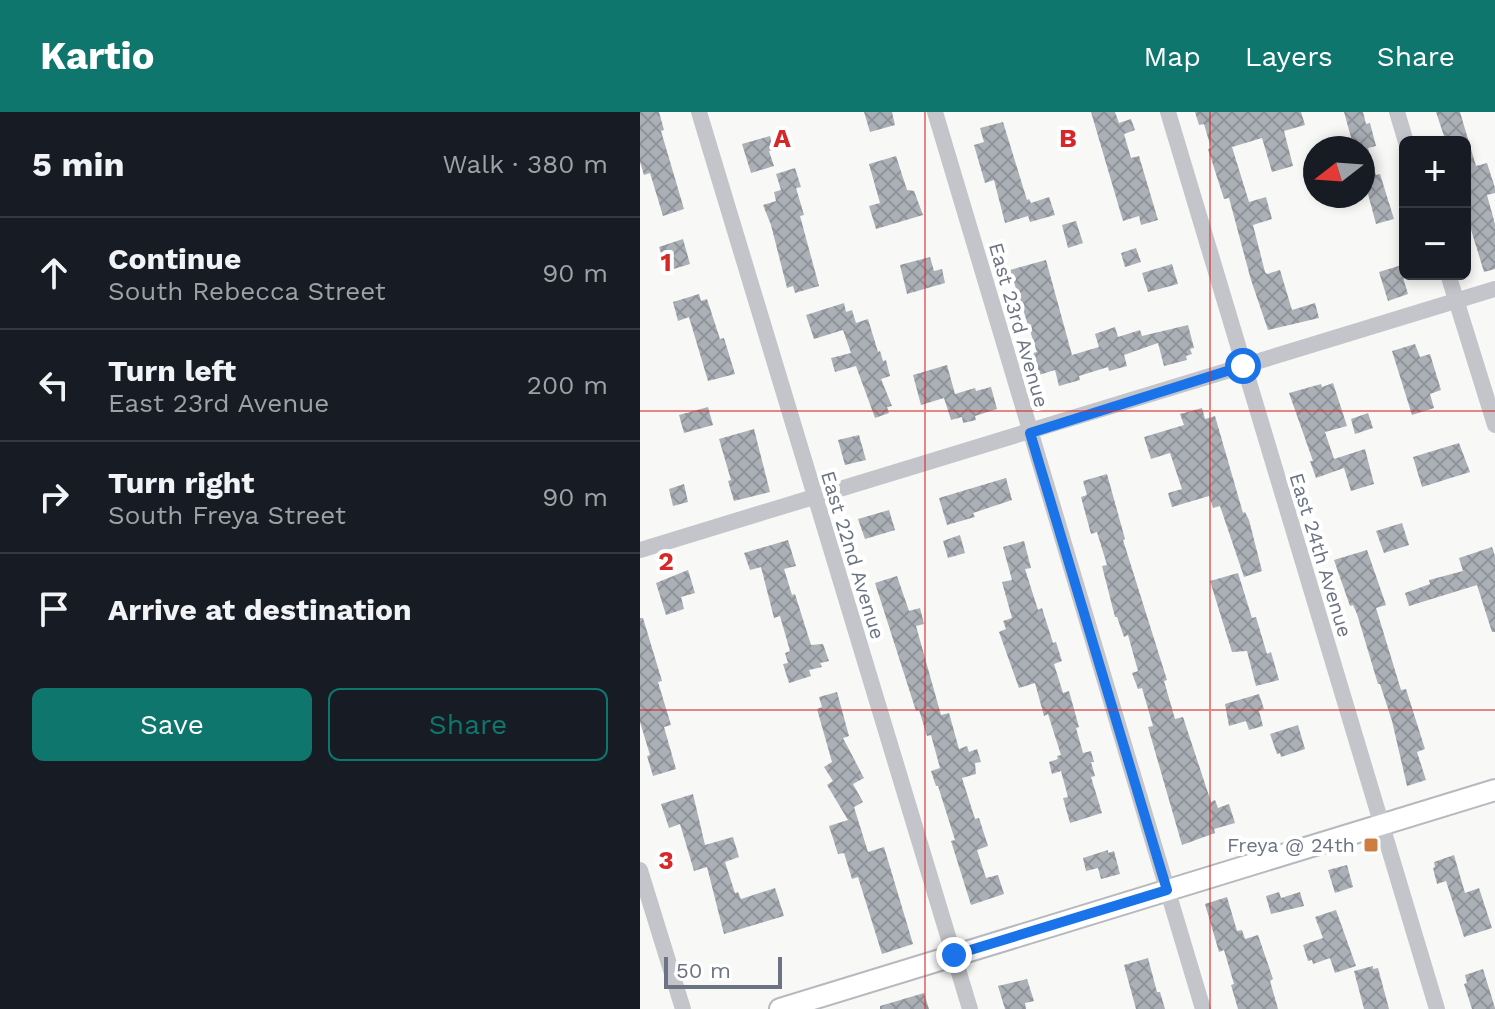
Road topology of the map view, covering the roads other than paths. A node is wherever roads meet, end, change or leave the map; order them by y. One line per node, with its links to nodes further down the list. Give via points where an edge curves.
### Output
1 (699, 112): 12 (street, East 22nd Avenue)
2 (935, 112): 11 (street, East 23rd Avenue)
3 (1168, 112): 9 (street, East 24th Avenue)
4 (1397, 112): 5 (street)
5 (1404, 136)
6 (1450, 280): 8 (street)
7 (1495, 289): 8 (street)
8 (1457, 301): 9 (street); 10 (street)
9 (1243, 366): 11 (street); 15 (street, East 24th Avenue)
10 (1495, 425)
11 (1030, 433): 12 (street); 17 (street, East 23rd Avenue)
12 (814, 497): 13 (street); 18 (street, East 22nd Avenue)
13 (640, 550)
14 (1495, 790): 15 (main road)
15 (1383, 825): 17 (main road); 23 (street, East 24th Avenue)
16 (640, 870): 19 (street)
17 (1167, 890): 18 (main road); 22 (street, East 23rd Avenue)
18 (954, 955): 20 (main road); 21 (street, East 22nd Avenue)
19 (683, 1009)
20 (780, 1009)
21 (970, 1009)
22 (1203, 1009)
23 (1437, 1009)

